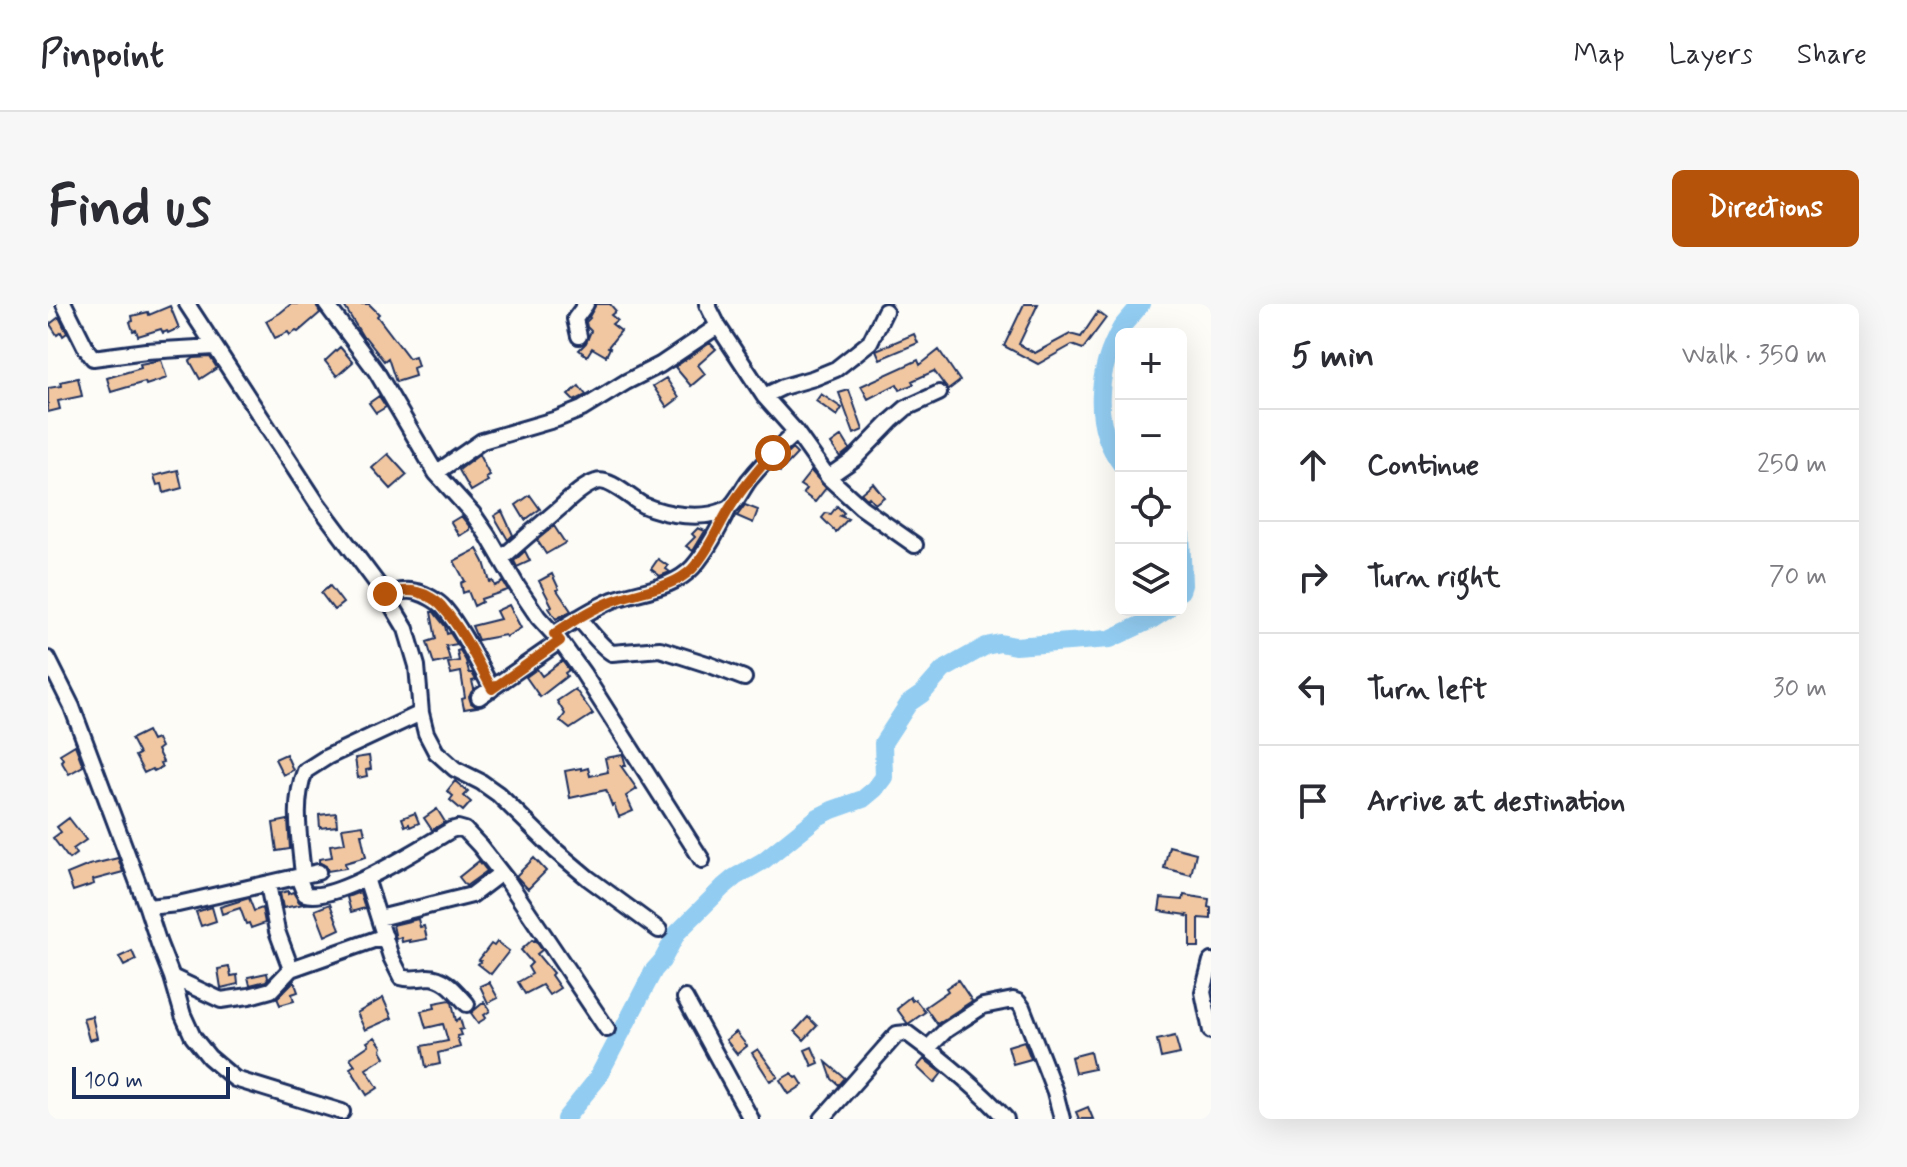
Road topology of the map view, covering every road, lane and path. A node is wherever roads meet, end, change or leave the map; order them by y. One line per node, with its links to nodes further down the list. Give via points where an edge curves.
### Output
1 (62, 304): 6 (street); 10 (street, via 93,358)
2 (187, 304): 10 (street)
3 (326, 304): 14 (street, via 376,371)
4 (586, 304): 9 (street, via 575,319)
5 (707, 304): 8 (street)
6 (48, 311)
7 (885, 311): 12 (street, via 870,342 836,369)
8 (718, 326): 12 (street); 14 (street, via 582,409 482,441)
9 (579, 336)
10 (215, 347): 19 (street, via 317,503)
11 (939, 393): 15 (street, via 906,408)
12 (764, 396): 13 (street)
13 (796, 432): 15 (street); 16 (street)
14 (436, 473): 18 (street, via 473,514)
15 (828, 477): 17 (street)
16 (729, 508): 18 (street, via 702,515 669,514 597,481); 20 (street, via 692,569 666,585 617,599)
17 (915, 545)
18 (501, 559): 21 (street)
19 (385, 594): 21 (street, via 417,592 445,609 468,646 486,693); 24 (street, via 406,629 417,666)
20 (578, 618): 21 (street); 23 (street, via 608,651 660,649)
21 (557, 638): 25 (street)
22 (48, 659): 30 (street, via 72,707)
23 (744, 678)
24 (421, 713): 27 (street, via 305,771 297,809); 32 (street, via 431,745 445,762 498,794 545,842)
25 (702, 860)
26 (501, 873): 28 (street, via 458,828); 31 (street, via 472,895); 39 (street)
27 (307, 875): 28 (street, via 304,892 313,896); 29 (street)
28 (366, 878): 31 (street)
29 (268, 884): 30 (street); 35 (street)
30 (147, 907): 36 (street)
31 (379, 918): 33 (street)
32 (659, 930)
33 (385, 936): 35 (street); 38 (street, via 401,977 442,979)
34 (1211, 961): 40 (street, via 1203,992)
35 (291, 969): 36 (street, via 266,992 229,1000)
36 (172, 977): 42 (street, via 193,1037 235,1079)
37 (685, 998): 43 (street)
38 (467, 1004)
39 (607, 1029)
40 (1211, 1031)
41 (928, 1048): 44 (street, via 907,1033 897,1034); 45 (street); 46 (street, via 983,1006 1018,1002)
42 (342, 1112)
43 (751, 1119)
44 (822, 1119)
45 (1006, 1119)
46 (1062, 1119)

